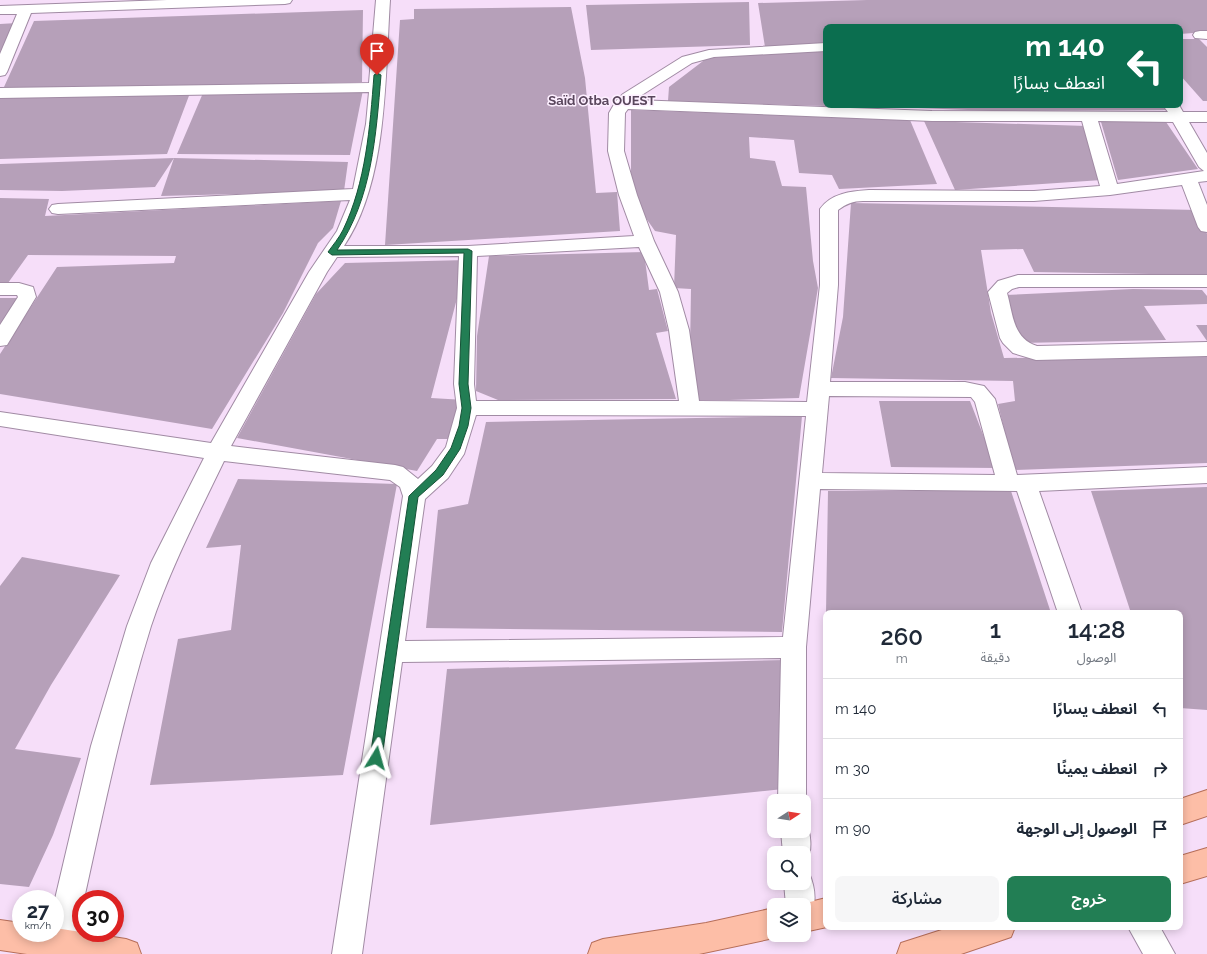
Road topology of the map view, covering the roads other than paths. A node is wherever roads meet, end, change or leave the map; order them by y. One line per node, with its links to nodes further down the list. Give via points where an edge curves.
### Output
1 (270, 0): 2 (street); 4 (street)
2 (285, 0)
3 (383, 0): 9 (street)
4 (63, 4): 5 (street)
5 (26, 9): 6 (street); 8 (street)
6 (0, 10)
7 (823, 47): 11 (street, via 699,56 686,60)
8 (0, 72)
9 (376, 87): 10 (street); 18 (street, via 374,124)
10 (0, 93)
11 (621, 104): 13 (street, via 932,116); 21 (street, via 617,113 616,151)
12 (1175, 111): 13 (street); 14 (street); 15 (street)
13 (1089, 117): 17 (street)
14 (1207, 117)
15 (1207, 167)
16 (1197, 178): 17 (street); 20 (street)
17 (1110, 190): 28 (street, via 1034,196 869,195 848,197 836,202 829,209 829,285)
18 (361, 194): 19 (street); 23 (street, via 346,231)
19 (58, 209)
20 (1207, 227)
21 (645, 242): 22 (street); 30 (street, via 669,292 679,330)
22 (468, 251): 23 (street); 29 (street, via 464,384)
23 (332, 252): 33 (street, via 314,279)
24 (1207, 281): 27 (street, via 1018,281 1005,285 997,292 1010,338 1025,350 1036,352)
25 (0, 289): 26 (street, via 26,291 27,298)
26 (0, 340)
27 (1207, 349)
28 (819, 389): 31 (street); 36 (street, via 977,391 985,399)
29 (466, 408): 30 (street); 37 (street, via 456,449 440,472)
30 (690, 409): 31 (street)
31 (817, 409): 35 (street)
32 (0, 419): 33 (street)
33 (216, 452): 37 (street, via 395,473 409,482); 52 (street, via 163,563 139,626 104,746)
34 (1207, 475): 36 (street)
35 (810, 481): 36 (street); 39 (street)
36 (1017, 483): 38 (street)
37 (414, 496): 40 (street)
38 (1069, 610)
39 (794, 647): 40 (street); 41 (street)
40 (392, 652): 54 (street)
41 (792, 794)
42 (1207, 803): 43 (main road)
43 (1183, 811)
44 (1207, 862): 45 (main road)
45 (1183, 869)
46 (823, 914): 47 (main road)
47 (811, 916)
48 (767, 925): 55 (main road, via 706,938)
49 (990, 930): 56 (main road)
50 (1145, 930): 57 (street)
51 (0, 935): 52 (main road)
52 (58, 949): 53 (main road)
53 (126, 954)
54 (347, 954)
55 (603, 954)
56 (912, 954)
57 (1160, 954)

